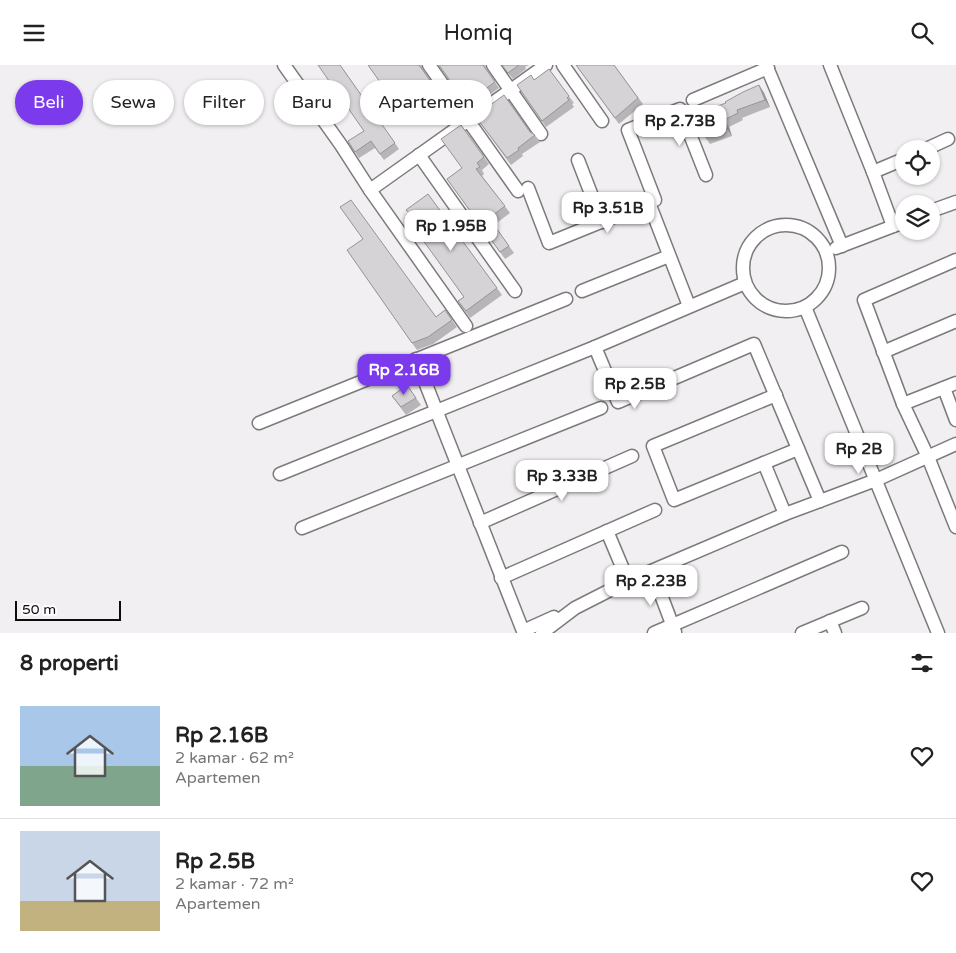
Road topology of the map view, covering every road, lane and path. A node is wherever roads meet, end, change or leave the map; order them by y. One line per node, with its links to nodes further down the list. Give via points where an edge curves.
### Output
1 (284, 65): 23 (street)
2 (430, 65): 8 (street)
3 (493, 65): 9 (street)
4 (546, 65): 9 (street)
5 (563, 65): 12 (street)
6 (830, 65): 21 (street)
7 (767, 67): 10 (street); 30 (street)
8 (440, 80)
9 (510, 91): 11 (street); 15 (street)
10 (693, 100)
11 (492, 103)
12 (602, 121)
13 (461, 125): 18 (street)
14 (472, 125): 28 (street, via 523,189 549,243)
15 (541, 134)
16 (948, 139): 17 (street)
17 (940, 143)
18 (419, 155): 23 (street); 35 (street)
19 (578, 160): 28 (street)
20 (895, 163): 21 (street)
21 (873, 172): 27 (street)
22 (706, 175): 25 (street, via 680,109 628,130 655,200)
23 (370, 190): 41 (street)
24 (956, 201): 26 (street)
25 (649, 203): 28 (street); 32 (street)
26 (940, 207)
27 (895, 218)
28 (602, 222)
29 (895, 225): 30 (street)
30 (842, 246): 31 (street)
31 (826, 250): 34 (street, via 817,237 804,228 772,227 758,235 748,248 743,263); 39 (street, via 830,266 827,283 818,297)
32 (670, 256): 36 (street); 38 (street)
33 (956, 260): 43 (street, via 864,300)
34 (746, 283): 38 (street); 39 (street, via 758,300 768,307 780,311)
35 (515, 291)
36 (582, 291)
37 (566, 299): 44 (street)
38 (689, 306): 42 (street)
39 (805, 307): 60 (street)
40 (956, 321): 43 (street)
41 (466, 326)
42 (595, 347): 47 (street, via 618,402 754,344); 50 (street)
43 (883, 352): 48 (street)
44 (416, 359): 50 (street); 52 (street)
45 (956, 383): 46 (street)
46 (944, 388): 48 (street); 51 (street)
47 (776, 395): 54 (street); 57 (street, via 652,447 674,500)
48 (903, 404): 56 (street)
49 (602, 407): 58 (street)
50 (436, 411): 58 (street); 59 (street)
51 (956, 420)
52 (259, 423)
53 (956, 444): 56 (street)
54 (798, 449): 57 (street); 61 (street)
55 (632, 456): 65 (street)
56 (928, 457): 60 (street); 63 (street)
57 (764, 463): 64 (street)
58 (458, 465): 65 (street); 67 (street)
59 (280, 474)
60 (876, 480): 61 (street); 80 (street)
61 (820, 501): 64 (street)
62 (656, 510): 68 (street)
63 (953, 512): 66 (street)
64 (785, 513): 70 (street)
65 (480, 523): 71 (street)
66 (956, 527)
67 (302, 528)
68 (607, 531): 71 (street); 72 (street)
69 (842, 552): 76 (street)
70 (652, 571): 72 (street); 76 (street)
71 (501, 578): 73 (street, via 523,631)
72 (628, 581): 73 (street)
73 (575, 608): 77 (street)
74 (862, 608): 75 (street)
75 (833, 627): 79 (street)
76 (674, 629): 78 (street)
77 (542, 633)
78 (654, 633)
79 (802, 633)
80 (938, 633)

